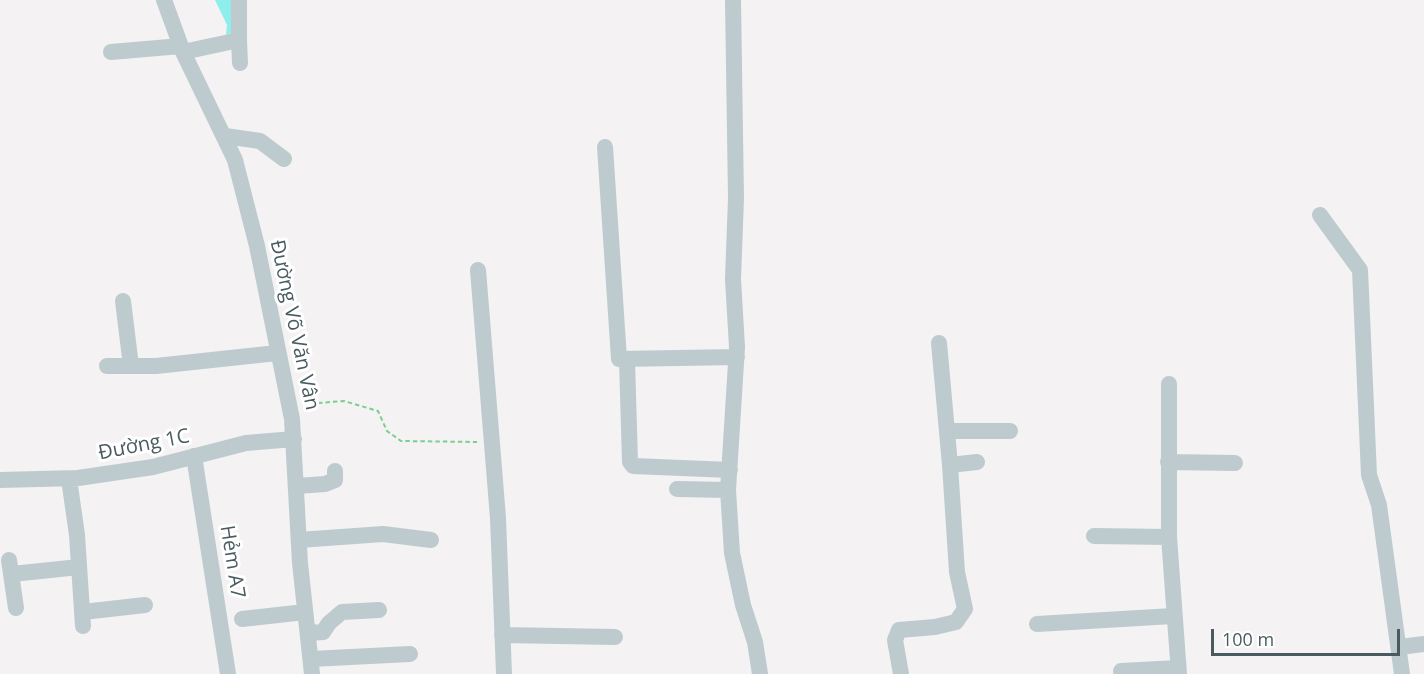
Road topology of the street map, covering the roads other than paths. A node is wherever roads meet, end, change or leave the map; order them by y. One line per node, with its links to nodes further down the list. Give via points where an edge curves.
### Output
1 (164, 0): 5 (street, Đường Võ Văn Vân)
2 (239, 0): 4 (street)
3 (733, 0): 16 (street)
4 (239, 40): 5 (street); 7 (street)
5 (182, 49): 6 (street); 8 (street, Đường Võ Văn Vân)
6 (111, 52)
7 (240, 63)
8 (225, 136): 10 (street, via 260,141); 15 (street, Đường Võ Văn Vân, via 257,246)
9 (605, 147): 17 (street, via 618,355 622,361)
10 (284, 159)
11 (1320, 215): 52 (street, via 1360,270 1369,475 1379,505)
12 (478, 270): 49 (street, via 498,518)
13 (123, 301): 19 (street)
14 (939, 343): 22 (street)
15 (277, 353): 19 (street); 23 (street, Đường Võ Văn Vân)
16 (737, 357): 17 (street); 29 (street)
17 (627, 360): 29 (street, via 633,466)
18 (107, 366): 19 (street)
19 (131, 366)
20 (1169, 384): 26 (street)
21 (1010, 431): 22 (street)
22 (947, 432): 28 (street)
23 (294, 439): 24 (street, Đường 1C, via 246,443); 33 (street, Đường Võ Văn Vân)
24 (194, 456): 31 (street, Đường 1C, via 153,467); 57 (street, Hẻm A7)
25 (977, 462): 28 (street)
26 (1168, 462): 27 (street); 37 (street)
27 (1235, 463)
28 (950, 465): 60 (street, via 957,572 965,609 956,622 899,630 895,640)
29 (730, 470): 35 (street)
30 (335, 471): 33 (street, via 334,480 325,484)
31 (69, 478): 32 (street, Đường 1C); 40 (street)
32 (0, 480)
33 (297, 486): 38 (street, Đường Võ Văn Vân)
34 (677, 489): 35 (street)
35 (728, 490): 59 (street, via 732,553)
36 (1094, 536): 37 (street)
37 (1168, 537): 45 (street)
38 (299, 540): 39 (street, via 383,534); 44 (street, Đường Võ Văn Vân)
39 (431, 540)
40 (79, 567): 41 (street, via 83,619); 42 (street, via 11,567)
41 (145, 605)
42 (16, 608)
43 (379, 610): 48 (street, via 342,612 323,632)
44 (305, 612): 46 (street); 48 (street, Đường Võ Văn Vân)
45 (1173, 616): 47 (street); 56 (street)
46 (242, 619)
47 (1037, 624)
48 (308, 633): 54 (street, Đường Võ Văn Vân)
49 (502, 635): 50 (street); 58 (street)
50 (615, 637)
51 (1424, 644): 52 (street)
52 (1400, 647): 61 (street)
53 (410, 654): 54 (street)
54 (311, 667)
55 (1120, 671): 56 (street)
56 (1179, 671)
57 (228, 674)
58 (504, 674)
59 (760, 674)
60 (901, 674)
61 (1402, 674)

